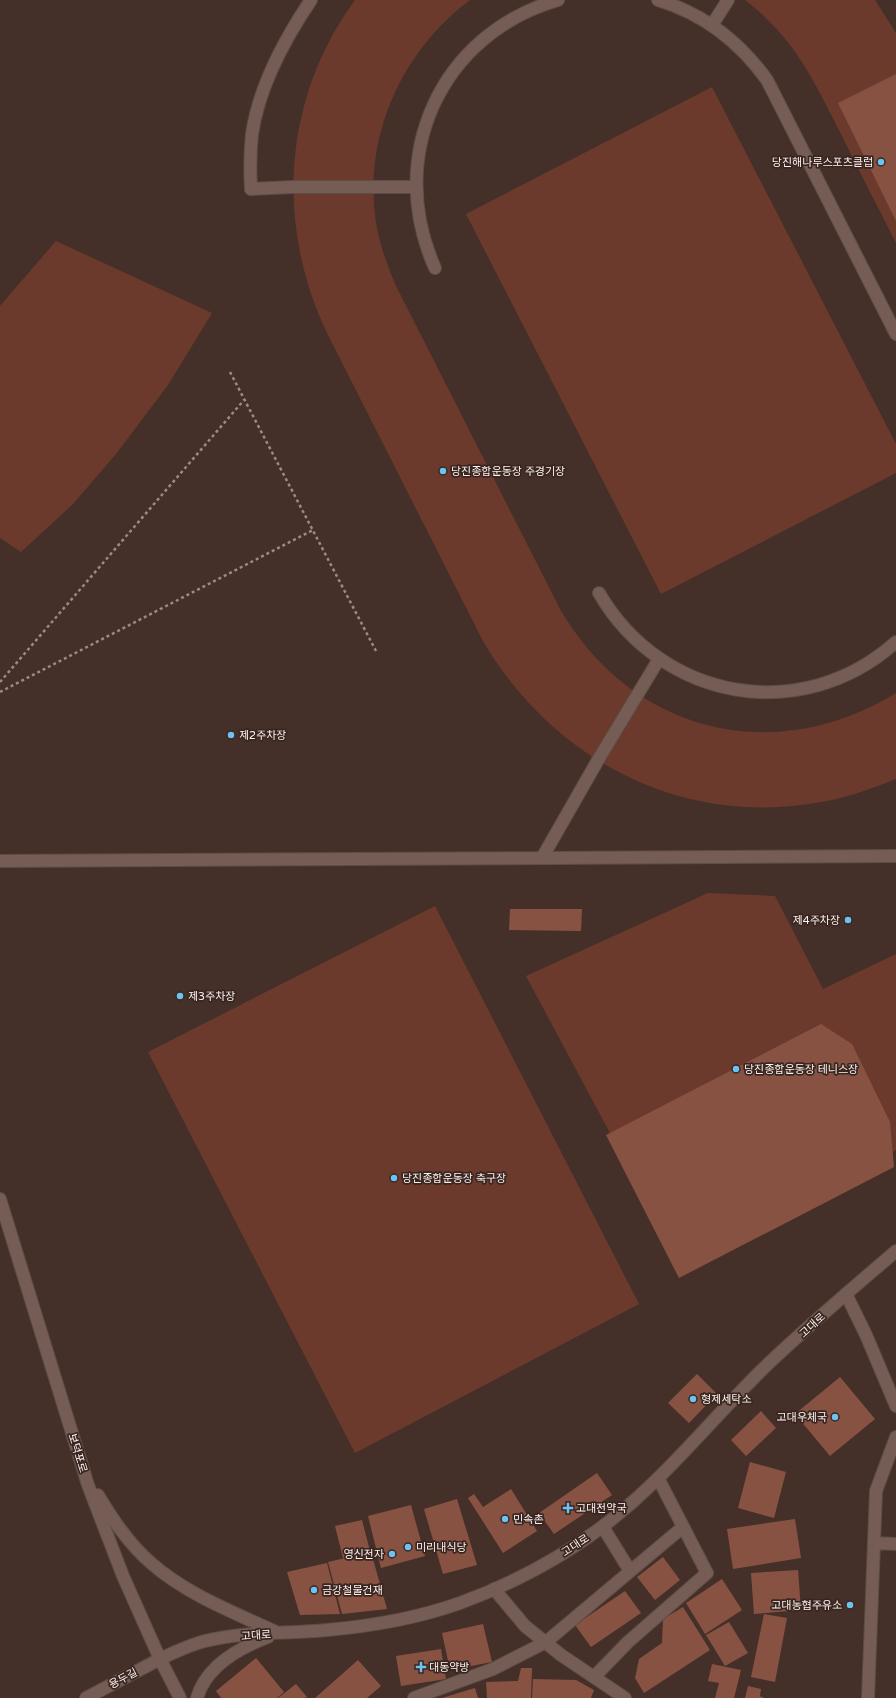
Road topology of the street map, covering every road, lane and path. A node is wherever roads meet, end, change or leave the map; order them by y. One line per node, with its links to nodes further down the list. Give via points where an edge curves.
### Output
1 (311, 0): 6 (street, via 277,59 257,109 250,159 251,189)
2 (558, 0): 6 (street, via 528,10 498,27 458,65 438,94 427,120 421,139)
3 (658, 0): 5 (street, via 684,9)
4 (728, 0): 5 (street)
5 (712, 25): 8 (street, via 741,48 767,80)
6 (416, 187): 7 (street, via 421,228)
7 (435, 268)
8 (896, 334)
9 (230, 372): 10 (path)
10 (244, 400): 11 (path); 16 (path)
11 (313, 530): 14 (path); 17 (path)
12 (599, 593): 15 (street, via 632,638)
13 (896, 642): 15 (street, via 870,662 839,678 812,687 778,692 743,691 716,686 684,674)
14 (376, 651)
15 (659, 659): 19 (street)
16 (0, 682)
17 (0, 692)
18 (896, 856): 19 (street)
19 (542, 858): 20 (street)
20 (0, 861)
21 (0, 1199): 26 (street, 보덕포로)
22 (896, 1251): 23 (street, 고대로)
23 (846, 1294): 24 (street); 27 (street, 고대로, via 768,1364)
24 (896, 1406)
25 (896, 1437): 30 (street, via 876,1491)
26 (84, 1472): 34 (street, via 114,1520 151,1563 177,1582 216,1604); 36 (street, 보덕포로, via 123,1576)
27 (658, 1478): 28 (street, 고대로); 29 (street)
28 (603, 1527): 32 (street); 33 (street, 고대로, via 551,1561)
29 (683, 1527): 32 (street); 37 (street, via 707,1573 628,1642)
30 (874, 1543): 31 (street); 43 (street)
31 (896, 1544)
32 (630, 1571): 35 (street)
33 (494, 1589): 34 (street, 고대로, via 459,1603 390,1621 358,1627); 35 (street, via 525,1626)
34 (279, 1633): 36 (street, 고대로, via 205,1641); 40 (street, via 247,1646 224,1660 204,1680)
35 (546, 1642): 37 (street); 41 (street, via 492,1669)
36 (160, 1659): 38 (street, 용두길); 39 (street, 보덕포로)
37 (594, 1677): 42 (street)
38 (86, 1698)
39 (180, 1698)
40 (197, 1698)
41 (414, 1698)
42 (625, 1698)
43 (868, 1698)

